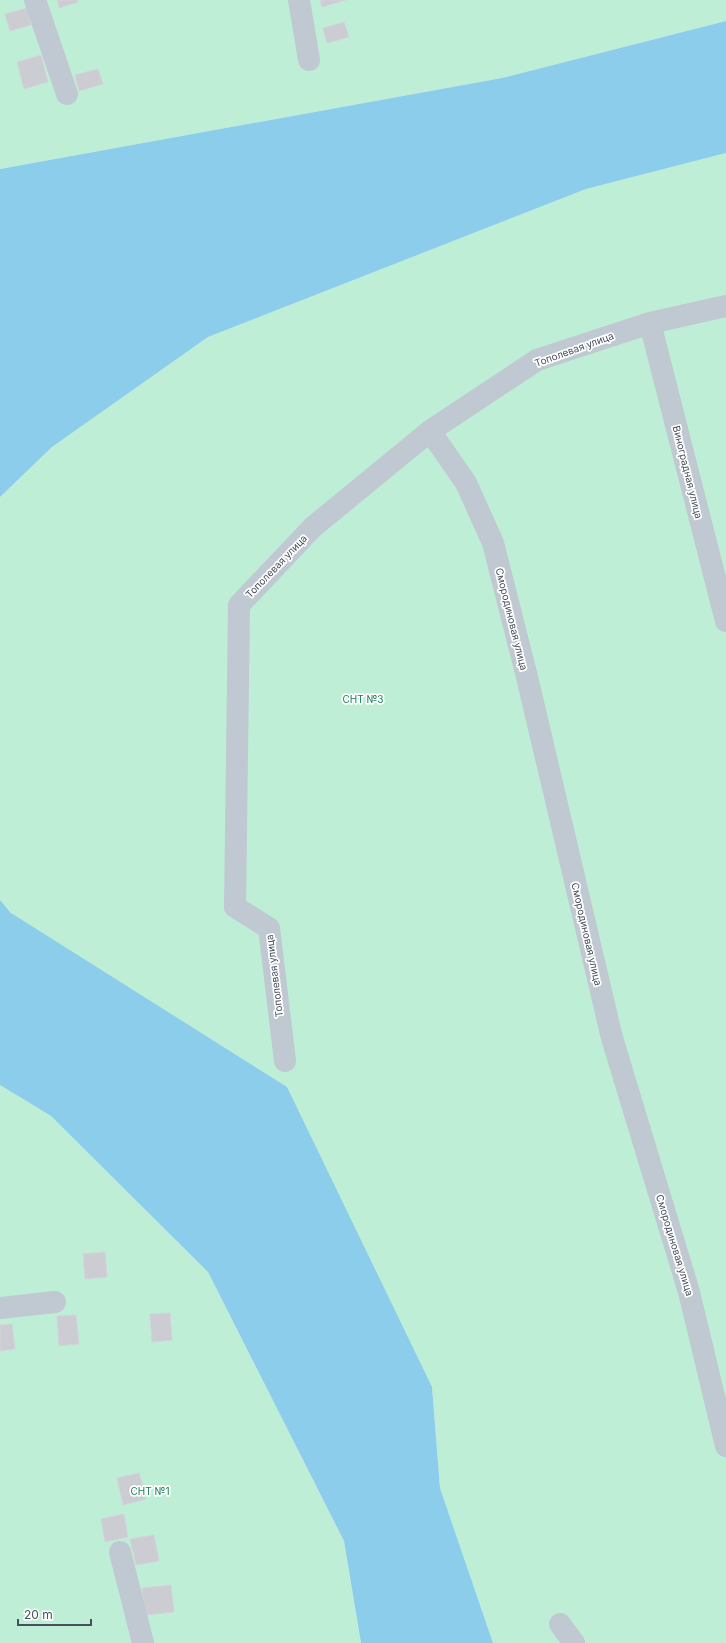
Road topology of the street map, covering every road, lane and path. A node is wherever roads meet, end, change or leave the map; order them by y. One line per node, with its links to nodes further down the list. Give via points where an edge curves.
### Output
1 (35, 0): 4 (street)
2 (299, 0): 3 (street)
3 (309, 60)
4 (67, 94)
5 (726, 306): 6 (street, Тополевая улица)
6 (650, 323): 7 (street, Тополевая улица, via 537,360); 8 (street, Виноградная улица)
7 (430, 431): 9 (street, Тополевая улица, via 313,527 239,605 235,907 268,928); 12 (street, Смородиновая улица, via 466,483 493,543 612,1038 689,1292)
8 (726, 621)
9 (285, 1061)
10 (55, 1302): 11 (street)
11 (0, 1308)
12 (726, 1446)
13 (120, 1552): 15 (street)
14 (560, 1624): 16 (street)
15 (143, 1643)
16 (574, 1643)

